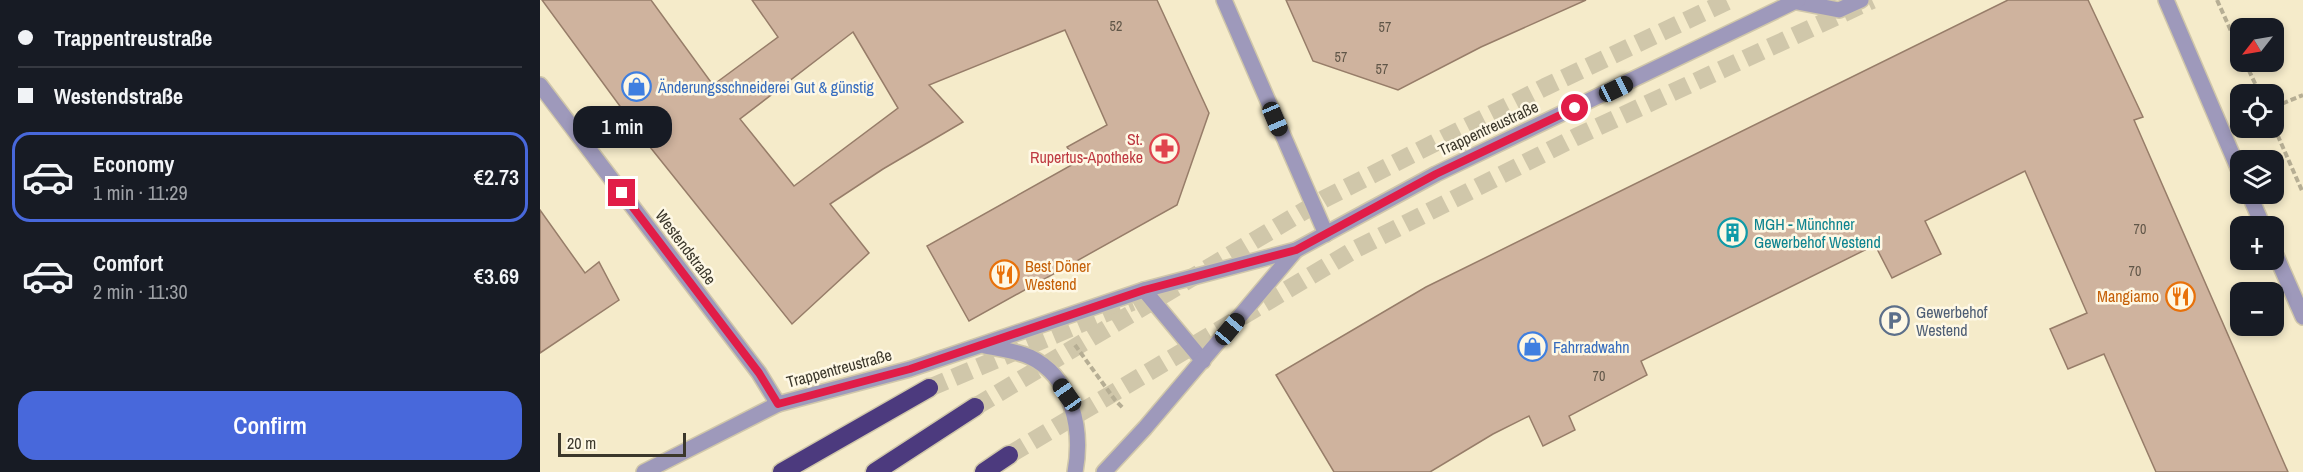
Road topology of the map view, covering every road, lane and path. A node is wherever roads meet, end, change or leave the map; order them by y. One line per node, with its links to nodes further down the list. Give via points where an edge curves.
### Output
1 (1224, 0): 13 (street)
2 (1861, 0): 5 (street, Trappentreustraße, via 1839,10)
3 (2166, 0): 11 (street)
4 (2217, 0): 6 (path)
5 (1797, 1): 13 (street, Trappentreustraße, via 1436,174)
6 (2230, 29)
7 (540, 85): 22 (street, Westendstraße, via 759,373)
8 (2303, 94): 9 (path)
9 (2284, 103)
10 (2279, 138): 12 (path)
11 (2230, 150)
12 (2303, 193)
13 (1326, 234): 14 (street, Trappentreustraße)
14 (1296, 250): 16 (street, Trappentreustraße); 20 (street, Trappentreustraße)
15 (2282, 270): 17 (street)
16 (1144, 290): 18 (street, Trappentreustraße); 20 (street)
17 (2303, 316)
18 (1061, 320): 19 (street, Trappentreustraße); 24 (path, via 1072,342 1115,400)
19 (984, 346): 22 (street, Trappentreustraße); 30 (street, via 1028,356 1048,367 1067,395 1077,421 1079,452)
20 (1203, 361): 24 (street, Trappentreustraße)
21 (928, 388): 26 (highway)
22 (778, 404): 25 (street, Trappentreustraße)
23 (975, 407): 27 (highway)
24 (1145, 428): 31 (street, Trappentreustraße)
25 (644, 472)
26 (782, 472)
27 (875, 472)
28 (984, 472): 29 (highway, via 1010,455)
29 (996, 472)
30 (1075, 472)
31 (1104, 472)

